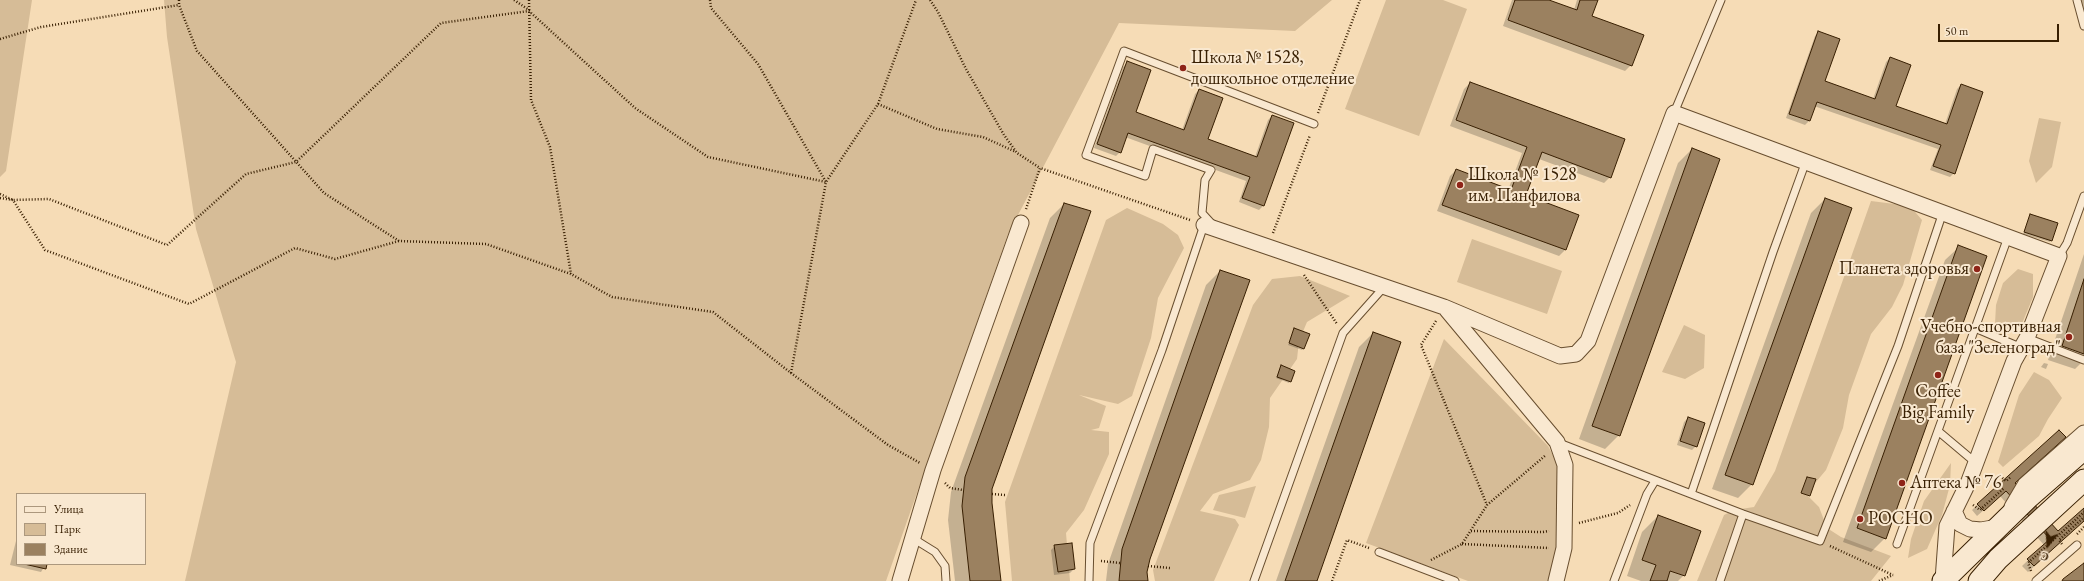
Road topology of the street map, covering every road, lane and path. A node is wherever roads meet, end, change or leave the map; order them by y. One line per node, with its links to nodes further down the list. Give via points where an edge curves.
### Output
1 (179, 0): 9 (path)
2 (514, 0): 10 (path)
3 (529, 0): 10 (path)
4 (710, 0): 20 (path, via 711,8 758,64)
5 (916, 0): 13 (path)
6 (930, 0): 16 (path, via 966,69 1004,135)
7 (1721, 0): 14 (lane)
8 (2077, 0): 11 (lane)
9 (179, 5): 12 (path, via 41,26); 18 (path, via 197,51)
10 (529, 11): 18 (path, via 442,23); 20 (path, via 635,108 708,157); 33 (path, via 531,100 550,147)
11 (2084, 26)
12 (0, 39)
13 (878, 104): 16 (path, via 937,129 983,137); 20 (path)
14 (1674, 113): 17 (street); 35 (street, via 1588,341 1576,354 1560,356)
15 (1314, 124): 28 (lane, via 1124,51 1086,155 1145,176 1153,149 1210,170 1205,180 1202,213)
16 (1017, 152): 19 (path)
17 (1806, 161): 25 (street); 53 (lane)
18 (296, 162): 24 (path, via 246,174 168,245 49,199); 30 (path, via 324,194)
19 (1040, 168): 26 (path); 27 (path)
20 (826, 182): 40 (path)
21 (0, 194): 24 (path)
22 (2084, 196): 32 (lane, via 2067,243)
23 (0, 198): 24 (path)
24 (13, 200): 30 (path, via 45,250 189,304 295,248 335,259)
25 (1943, 212): 29 (street); 64 (lane, via 1898,346)
26 (1021, 223): 46 (street)
27 (1204, 225): 28 (street); 70 (lane, via 1157,364 1090,543)
28 (1218, 230): 31 (street)
29 (2008, 237): 32 (street); 36 (lane)
30 (399, 241): 33 (path, via 486,244)
31 (1289, 254): 34 (street); 37 (path)
32 (2058, 256): 38 (street)
33 (571, 274): 40 (path, via 612,297 713,312)
34 (1384, 287): 35 (street); 37 (lane)
35 (1444, 307): 43 (street); 56 (path, via 1421,345)
36 (1975, 328): 38 (lane); 41 (lane)
37 (1343, 333): 79 (lane)
38 (2024, 343): 39 (lane); 45 (street, via 2014,362)
39 (2084, 360)
40 (791, 373): 46 (path, via 888,445)
41 (1938, 431): 45 (lane); 66 (lane)
42 (2084, 433): 61 (street, via 2025,484)
43 (1557, 442): 49 (lane); 56 (path, via 1542,460); 68 (street, via 1565,465)
44 (2084, 449): 61 (main road)
45 (1976, 463): 57 (street)
46 (933, 470): 62 (street)
47 (2000, 476): 50 (path)
48 (2084, 480): 87 (main road, via 1998,559)
49 (1655, 481): 53 (lane); 83 (lane, via 1647,494)
50 (2006, 481)
51 (2008, 484): 55 (path, via 1980,510)
52 (992, 494): 54 (path)
53 (1691, 494): 59 (lane)
54 (1005, 495)
55 (1972, 504)
56 (1487, 505): 65 (path)
57 (1954, 511): 61 (street, via 1960,524 1970,529 1981,530); 86 (street, via 1947,526)
58 (2084, 512): 75 (path, via 2028,563)
59 (1743, 514): 64 (lane); 84 (lane)
60 (2084, 517): 63 (path)
61 (2001, 524): 86 (main road)
62 (914, 539): 76 (street); 77 (lane, via 935,552 945,566)
63 (2059, 540)
64 (1820, 541): 85 (path, via 1893,575)
65 (1462, 544): 68 (path); 73 (path)
66 (1897, 544)
67 (2077, 545): 88 (lane)
68 (1564, 548): 82 (street)
69 (1379, 552): 73 (lane); 80 (path, via 1347,540)
70 (1090, 560): 71 (path); 78 (lane)
71 (1120, 563)
72 (1148, 566): 74 (path)
73 (1418, 567): 81 (lane)
74 (1170, 568)
75 (2032, 573)
76 (900, 581)
77 (946, 581)
78 (1089, 581)
79 (1254, 581)
80 (1332, 581)
81 (1455, 581)
82 (1556, 581)
83 (1614, 581)
84 (1720, 581)
85 (1879, 581)
86 (1943, 581)
87 (1980, 581)
88 (2036, 581)

